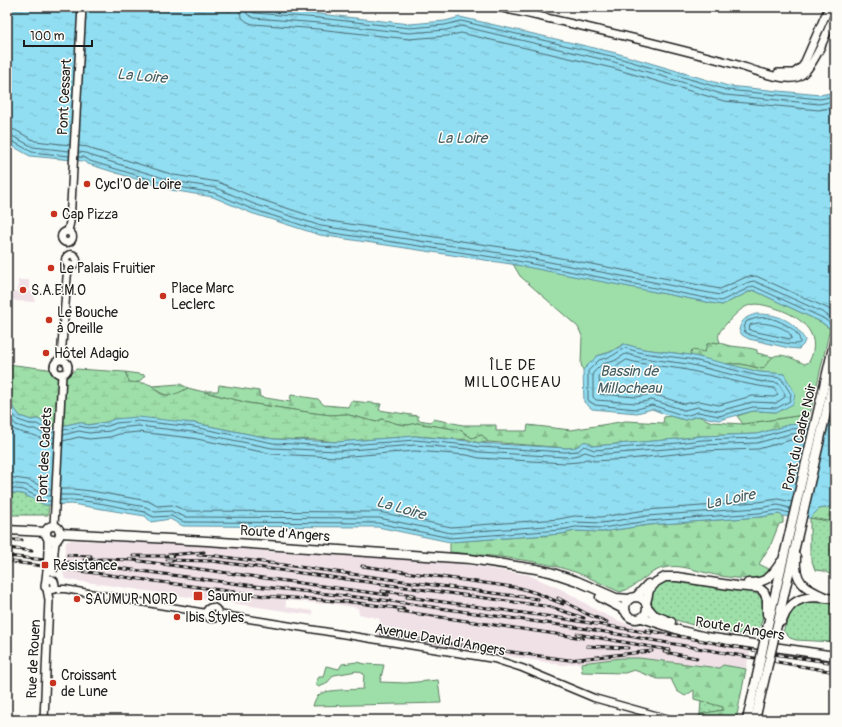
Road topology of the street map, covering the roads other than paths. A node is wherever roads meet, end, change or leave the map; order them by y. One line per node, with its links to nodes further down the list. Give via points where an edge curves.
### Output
1 (82, 7): 7 (main road, Pont Cessart, via 68,232 72,237 67,242 70,254 66,258 69,265)
2 (498, 7): 5 (main road, via 629,36)
3 (829, 7): 5 (main road, via 801,69 790,74)
4 (835, 13): 5 (main road, via 805,74 790,79 775,77)
5 (754, 69)
6 (835, 339): 13 (main road, Pont du Cadre Noir)
7 (62, 360): 9 (main road, Pont des Cadets, via 57,361 54,367 62,374)
8 (835, 374): 13 (main road, Pont du Cadre Noir)
9 (54, 522): 11 (main road, via 48,528); 12 (main road, via 59,529)
10 (7, 530): 11 (main road, Route d'Angers)
11 (47, 535): 12 (main road, Route d'Angers, via 52,540); 14 (main road)
12 (59, 536): 14 (main road); 16 (main road, Route d'Angers, via 377,552 470,559)
13 (795, 542): 15 (main road); 18 (main road, via 799,579 806,588); 24 (main road)
14 (51, 551): 17 (main road, Rue de Rouen, bridge)
15 (784, 556): 19 (main road, via 773,575 765,581 739,583 669,573 654,579); 24 (main road)
16 (507, 565): 19 (main road, Route d'Angers, via 557,574 616,598); 22 (main road, Route d'Angers, via 562,581)
17 (51, 585): 28 (main road, Rue de Rouen); 29 (street, Avenue David d'Angers, via 206,613 211,619 218,614 494,659 594,698)
18 (825, 597): 20 (main road); 24 (main road, via 806,597 795,602 784,614)
19 (633, 598): 21 (main road, via 642,598); 22 (main road, via 627,602)
20 (835, 599)
21 (647, 606): 23 (main road, via 646,614); 24 (main road, via 652,586 660,579 670,576 755,587 762,590 767,599); 25 (main road, Route d'Angers, via 652,614 707,632)
22 (625, 610): 23 (main road, via 628,616 635,620)
23 (642, 618): 26 (main road, Route d'Angers, via 706,637)
24 (773, 634): 27 (main road, bridge); 27 (main road, bridge, via 772,646)
25 (835, 650)
26 (835, 656)
27 (762, 672): 30 (main road); 31 (main road)
28 (44, 720)
29 (673, 720)
30 (746, 720)
31 (754, 720)

